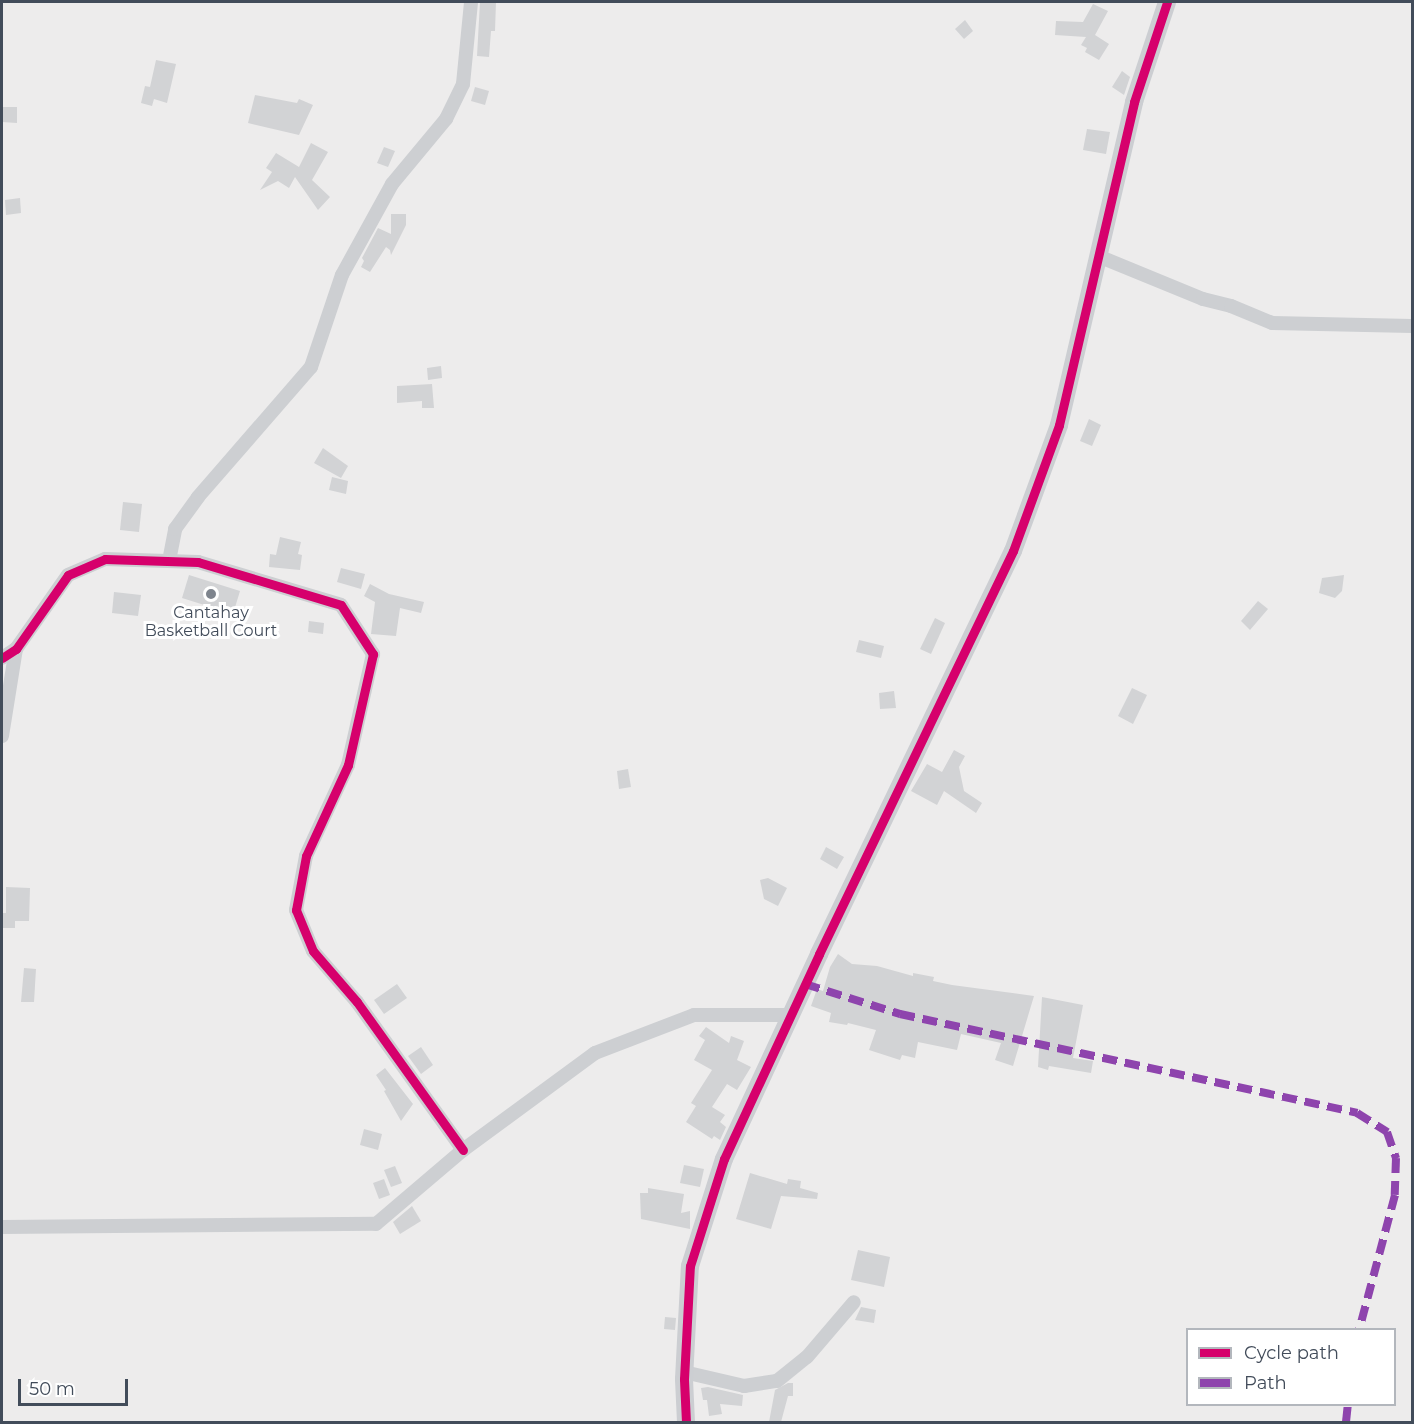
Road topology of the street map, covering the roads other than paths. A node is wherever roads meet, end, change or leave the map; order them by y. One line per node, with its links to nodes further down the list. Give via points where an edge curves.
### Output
1 (471, 2): 5 (street, via 463,84 446,119 392,184 342,275 311,367 198,497 175,529)
2 (1167, 2): 3 (street, via 1134,102)
3 (1098, 256): 4 (street, via 1272,322); 9 (street, via 1059,425 1013,551)
4 (1413, 326)
5 (169, 561): 6 (street, via 105,559 68,575); 10 (street, via 198,562 341,605 373,654 348,765 306,856 296,910 313,951 357,1002)
6 (16, 649): 7 (street); 8 (street)
7 (2, 658)
8 (2, 736)
9 (790, 1015): 10 (street, via 694,1015 595,1053); 13 (street, via 724,1159 690,1266)
10 (463, 1150): 11 (street, via 376,1224)
11 (2, 1227)
12 (854, 1302): 13 (street, via 807,1357 777,1380 744,1386)
13 (684, 1372): 14 (street)
14 (686, 1422)

